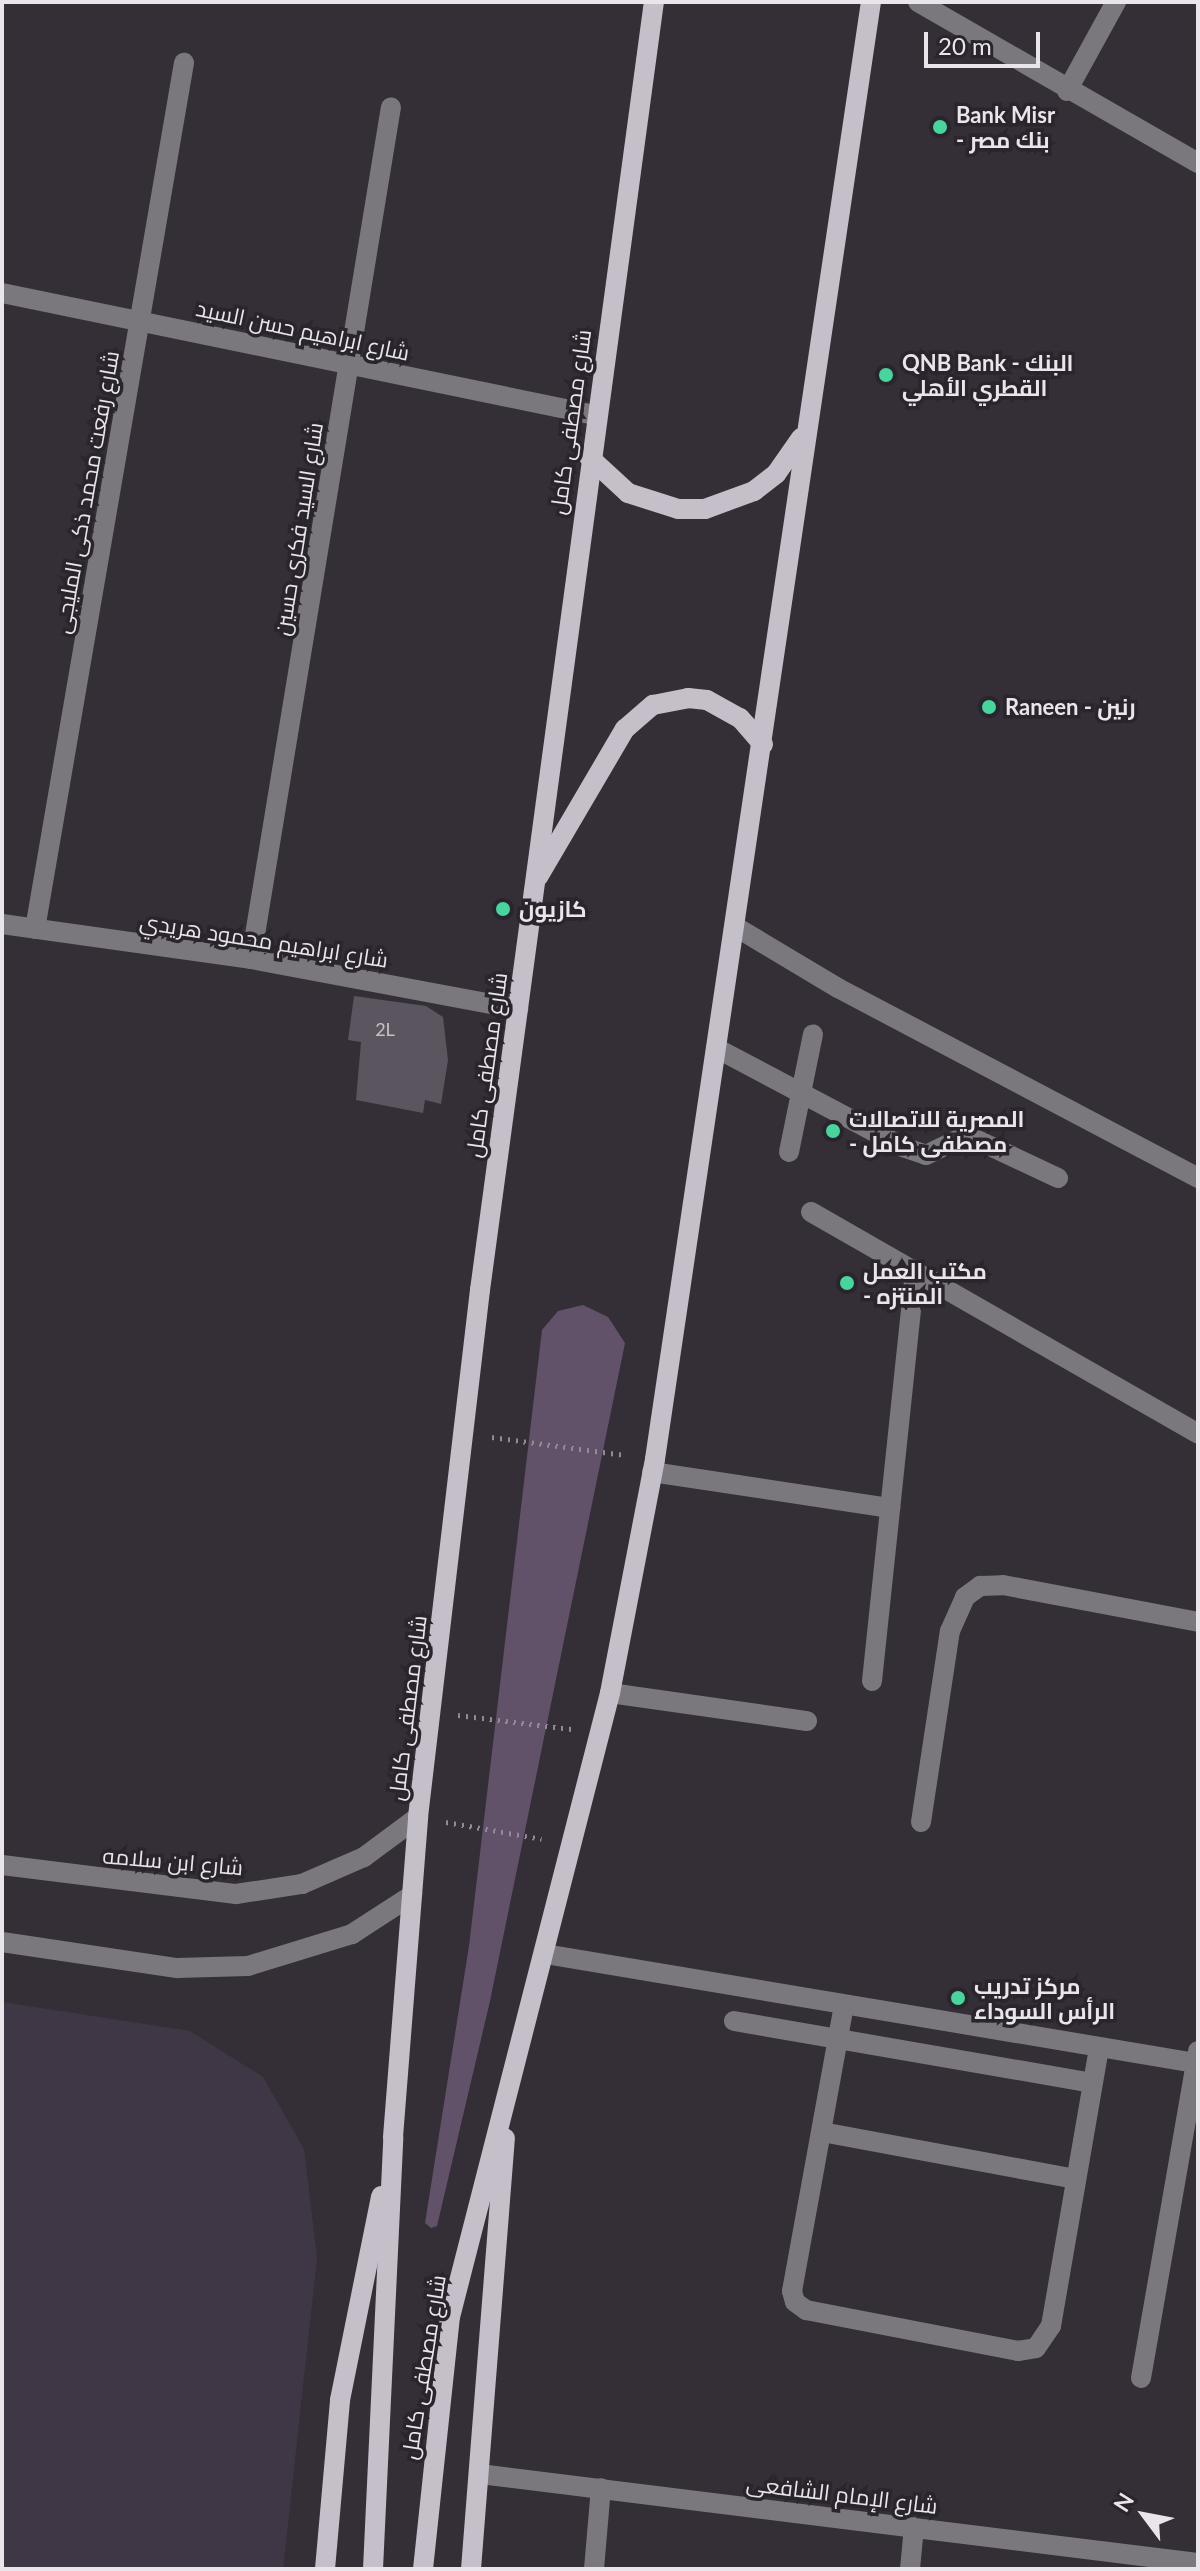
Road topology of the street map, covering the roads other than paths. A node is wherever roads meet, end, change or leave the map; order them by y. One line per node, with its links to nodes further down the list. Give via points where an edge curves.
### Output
1 (654, 2): 12 (main road, شارع مصطفى كامل)
2 (871, 2): 13 (main road, شارع مصطفى كامل)
3 (918, 2): 6 (street)
4 (1116, 2): 6 (street)
5 (184, 63): 10 (street, شارع رفعت محمد ذكى المليجى)
6 (1067, 91): 8 (street)
7 (391, 107): 11 (street, شارع السيد فكرى حسين)
8 (1198, 163)
9 (2, 293): 10 (street, شارع ابراهيم حسن السيد)
10 (139, 320): 11 (street, شارع ابراهيم حسن السيد); 19 (street, شارع رفعت محمد ذكى المليجى)
11 (349, 364): 12 (street, شارع ابراهيم حسن السيد); 20 (street, شارع السيد فكرى حسين)
12 (595, 415): 14 (main road, شارع مصطفى كامل)
13 (805, 430): 14 (main road, via 776,474 754,491 705,509 652,504 628,493); 15 (main road, شارع مصطفى كامل)
14 (589, 457): 16 (main road, شارع مصطفى كامل)
15 (763, 744): 16 (main road, via 740,718 707,700 653,705 625,729); 18 (main road, شارع مصطفى كامل)
16 (534, 883): 21 (main road, شارع مصطفى كامل)
17 (2, 924): 19 (street, شارع ابراهيم محمود هريدي)
18 (736, 927): 23 (main road, شارع مصطفى كامل); 27 (street, via 838,988)
19 (35, 929): 20 (street, شارع ابراهيم محمود هريدي)
20 (251, 959): 21 (street, شارع ابراهيم محمود هريدي)
21 (518, 1009): 37 (main road, شارع مصطفى كامل)
22 (813, 1034): 24 (street)
23 (716, 1048): 24 (street); 31 (main road, شارع مصطفى كامل)
24 (800, 1093): 25 (street); 26 (street, via 926,1155 973,1138)
25 (789, 1152)
26 (1058, 1178)
27 (1198, 1178)
28 (811, 1212): 29 (street)
29 (915, 1269): 30 (street); 32 (street)
30 (1198, 1434)
31 (654, 1466): 32 (street); 35 (main road, شارع مصطفى كامل)
32 (890, 1508): 34 (street)
33 (1198, 1622): 38 (street, via 1003,1585 980,1586 965,1597 950,1631)
34 (872, 1681)
35 (610, 1693): 36 (street); 42 (main road, شارع مصطفى كامل)
36 (807, 1721)
37 (418, 1817): 39 (street, شارع ابن سلامه, via 364,1857 302,1884 236,1894); 40 (main road, شارع مصطفى كامل)
38 (921, 1822)
39 (2, 1865)
40 (412, 1895): 41 (street, via 341,1939 248,1966 177,1968); 51 (main road, شارع مصطفى كامل)
41 (2, 1942)
42 (545, 1954): 43 (street); 48 (main road, شارع مصطفى كامل)
43 (844, 2005): 45 (street); 46 (street)
44 (734, 2021): 45 (street)
45 (838, 2039): 49 (street); 50 (street)
46 (1099, 2047): 47 (street); 49 (street)
47 (1197, 2056): 53 (street)
48 (509, 2082): 54 (main road, شارع مصطفى كامل); 60 (main road, شارع مصطفى كامل, via 450,2317)
49 (1092, 2083): 52 (street)
50 (822, 2132): 52 (street); 52 (street, via 792,2291 795,2302 806,2310 1003,2348 1036,2348 1051,2326)
51 (393, 2137): 58 (main road, شارع مصطفى كامل, via 340,2400); 59 (main road, شارع مصطفى كامل)
52 (1076, 2179)
53 (1141, 2378)
54 (480, 2474): 55 (street, شارع الإمام الشافعى); 61 (main road, شارع مصطفى كامل)
55 (601, 2488): 56 (street, شارع الإمام الشافعى); 62 (street)
56 (914, 2527): 57 (street, شارع الإمام الشافعى); 63 (street)
57 (1198, 2563)
58 (325, 2569)
59 (373, 2569)
60 (423, 2569)
61 (471, 2569)
62 (594, 2569)
63 (910, 2569)

